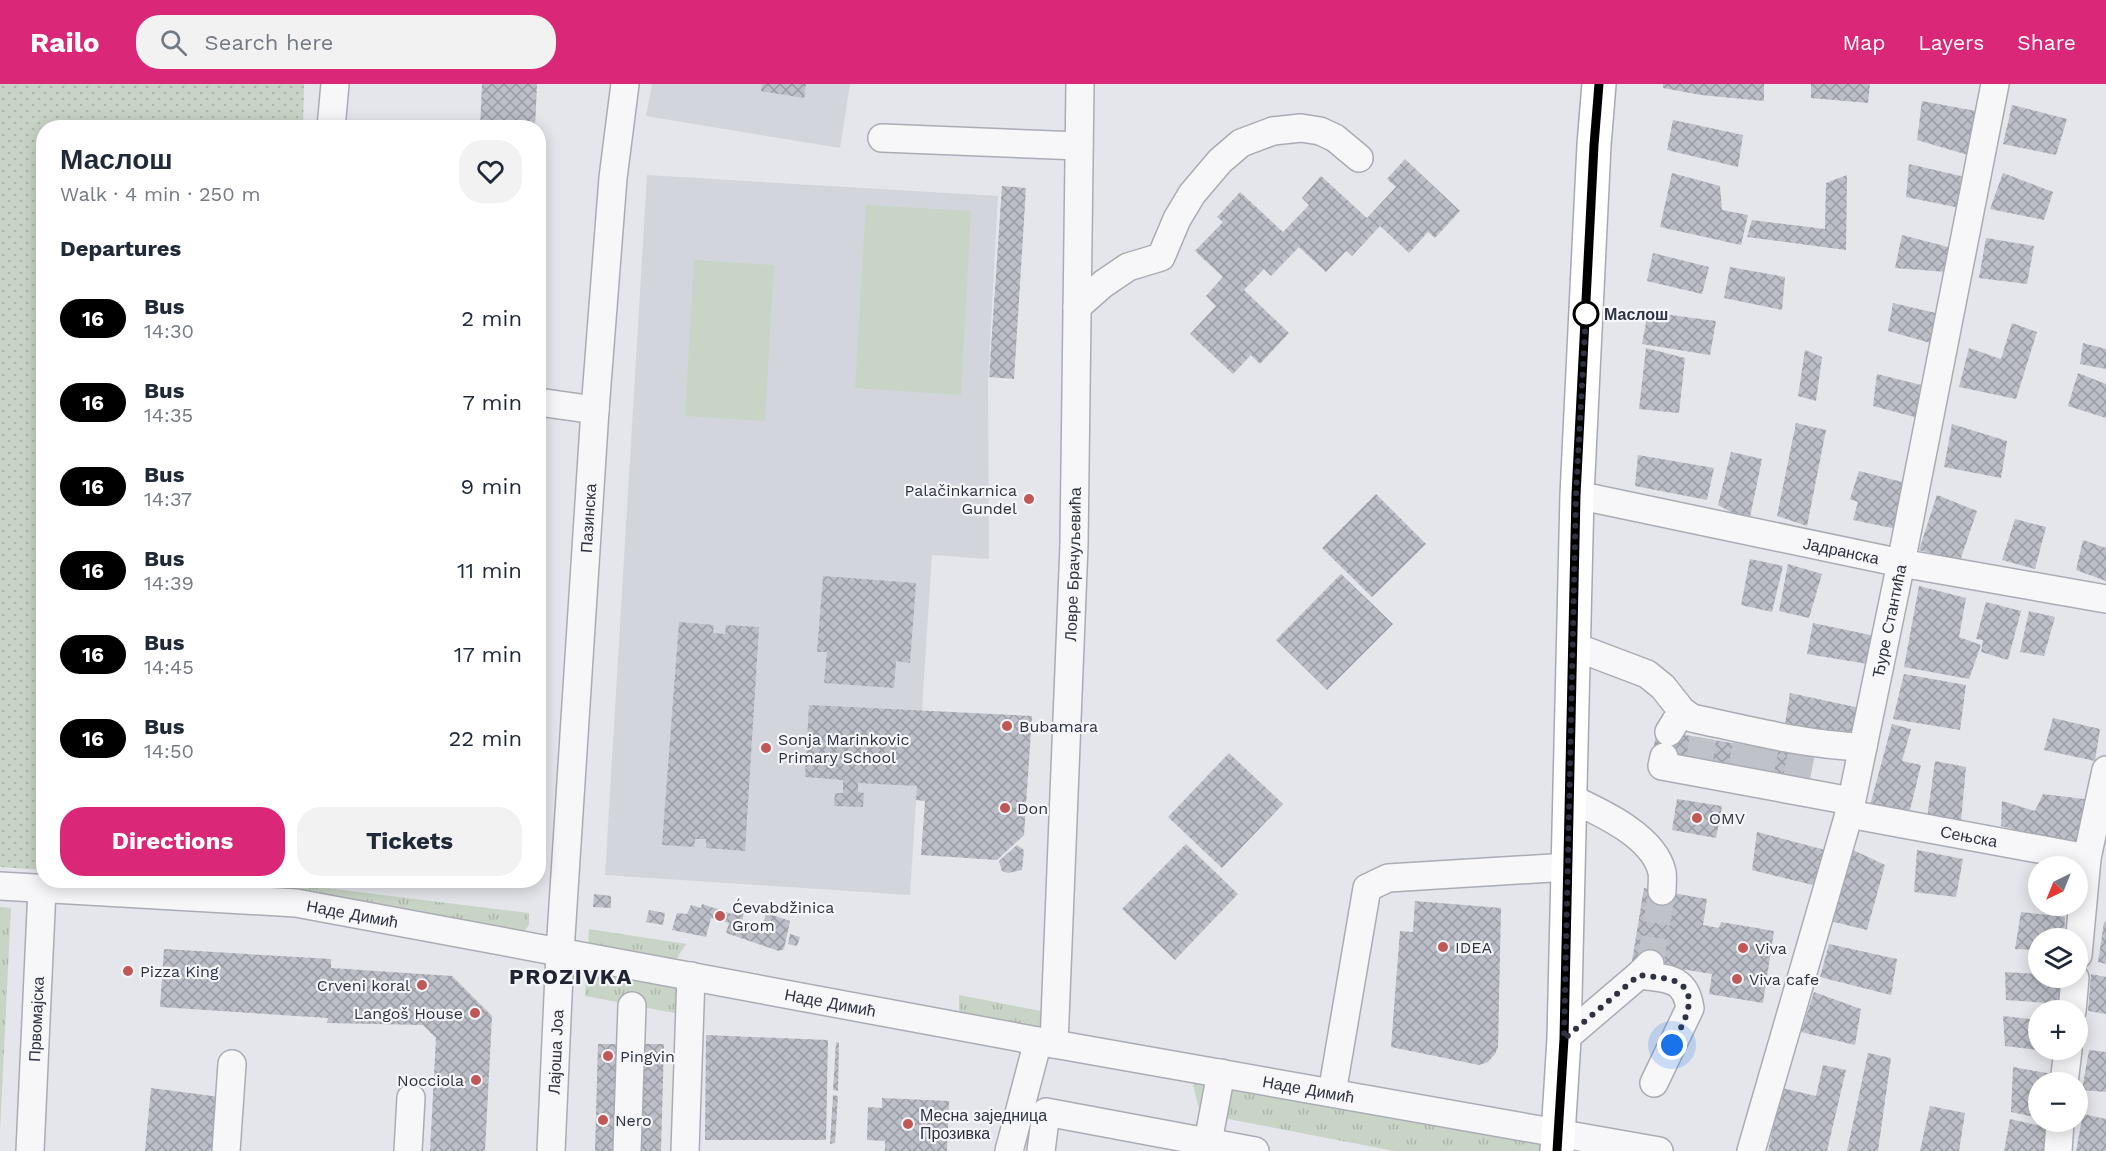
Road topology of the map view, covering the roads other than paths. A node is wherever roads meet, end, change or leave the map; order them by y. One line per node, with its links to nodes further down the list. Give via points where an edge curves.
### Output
1 (335, 84): 6 (street)
2 (625, 84): 12 (street, Пазинска, via 613,178)
3 (1080, 84): 8 (street, Ловре Брачуљевића)
4 (1599, 84): 13 (main road)
5 (1995, 84): 14 (street, Ђуре Стантића)
6 (332, 120)
7 (882, 138): 8 (street)
8 (1079, 146): 10 (street, Ловре Брачуљевића)
9 (1359, 158): 10 (street, via 1335,138 1301,128 1272,131 1241,143 1192,194 1161,257 1128,267)
10 (1077, 307): 34 (street, Ловре Брачуљевића, via 1074,545)
11 (546, 403): 12 (street)
12 (596, 410): 30 (street, Пазинска)
13 (1576, 495): 14 (street, Јадранска); 16 (main road)
14 (1901, 563): 15 (street, Јадранска); 18 (street, Ђуре Стантића)
15 (2106, 598)
16 (1573, 646): 17 (street, via 1647,674 1663,687); 21 (main road)
17 (1696, 746): 19 (street); 19 (street)
18 (1863, 747): 19 (street, via 1835,746); 22 (street, Ђуре Стантића)
19 (1772, 762): 22 (street, Сењска)
20 (2106, 770): 24 (street)
21 (1570, 798): 25 (main road); 28 (street, via 1598,811 1643,841 1662,872)
22 (1850, 807): 23 (street, Сењска); 53 (street, Ђуре Стантића)
23 (2078, 856)
24 (2087, 856)
25 (1568, 867): 33 (main road); 38 (street, via 1388,878 1367,888)
26 (0, 886): 27 (street, Наде Димић)
27 (42, 889): 29 (street, Наде Димић); 43 (street, Првомајска)
28 (1662, 891)
29 (296, 892): 30 (street, Наде Димић)
30 (560, 952): 31 (street, Наде Димић); 46 (street, Лајоша Јоа)
31 (691, 976): 34 (street, Наде Димић); 48 (street)
32 (632, 1006): 47 (street)
33 (1564, 1039): 37 (street, via 1645,970 1674,980 1688,995 1690,1008); 42 (main road)
34 (1046, 1043): 36 (street, Наде Димић); 49 (street, Ловре Брачуљевића)
35 (232, 1064): 44 (street)
36 (1221, 1073): 38 (street, Наде Димић); 41 (street)
37 (1654, 1083)
38 (1332, 1093): 42 (street, Наде Димић)
39 (411, 1098): 45 (street)
40 (2059, 1132): 54 (street)
41 (1208, 1142): 50 (street, via 1046,1112); 51 (street)
42 (1557, 1143): 52 (street, Наде Димић)
43 (30, 1151)
44 (226, 1151)
45 (408, 1151)
46 (551, 1151)
47 (627, 1151)
48 (685, 1151)
49 (1009, 1151)
50 (1041, 1151)
51 (1255, 1151)
52 (1659, 1151)
53 (1752, 1151)
54 (2058, 1151)

